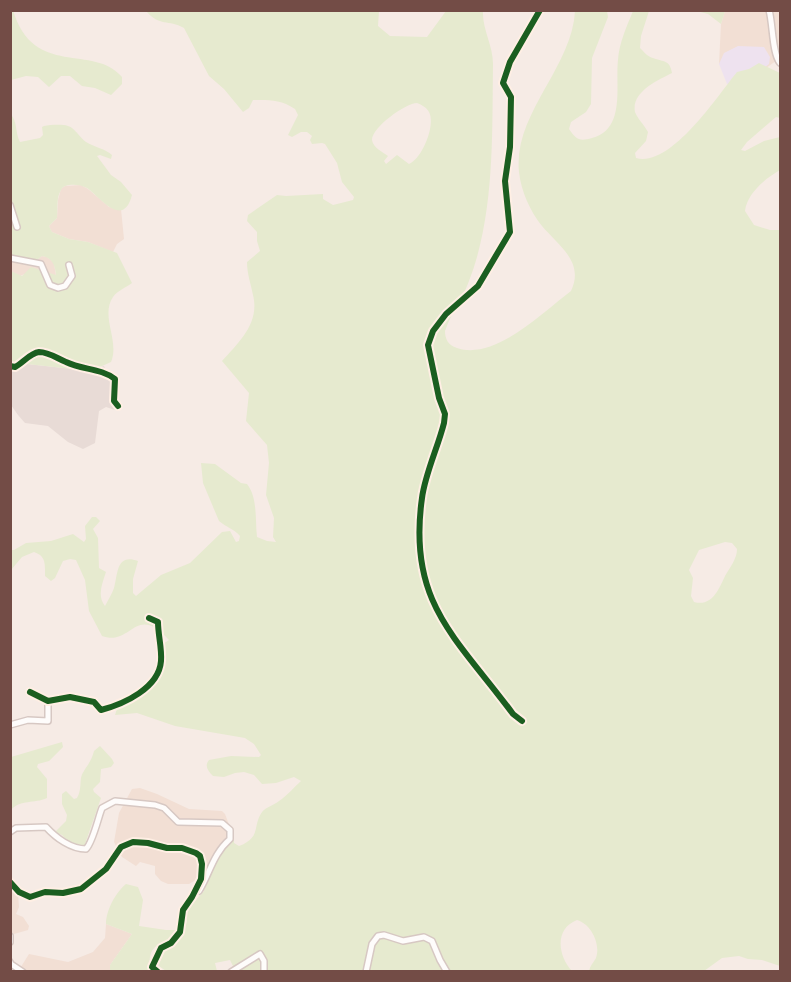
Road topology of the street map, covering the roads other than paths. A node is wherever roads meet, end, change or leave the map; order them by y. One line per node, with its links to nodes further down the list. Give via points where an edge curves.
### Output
1 (540, 10): 13 (street, via 510,62 503,83 511,97 506,181 510,232 478,286 446,314 428,345 445,414 422,496 418,542 425,581 442,622)
2 (769, 10): 3 (street, via 775,55)
3 (780, 63)
4 (10, 206): 5 (street)
5 (17, 227)
6 (10, 258): 7 (street, via 41,264 50,285 58,288 65,286 72,276)
7 (69, 265)
8 (10, 366): 9 (street, via 41,352 107,373 115,379 114,401)
9 (118, 406)
10 (149, 618): 12 (street, via 158,622 161,660 159,672 144,689 117,706 101,710 94,702 70,697)
11 (30, 692): 12 (street)
12 (48, 701): 14 (street, via 48,721 28,720)
13 (522, 721)
14 (10, 725)
15 (10, 832): 17 (street, via 16,828 46,827 71,846 86,849 102,808 115,801 164,808 178,822 222,823 230,830 230,839 220,847 200,891)
16 (10, 882): 17 (street, via 30,897 45,892 77,891 101,873 121,847 140,842 182,848 200,856 201,879)
17 (196, 889): 22 (street, via 183,910 180,932 155,958 152,967)
18 (10, 936): 19 (street)
19 (10, 942)
20 (10, 962): 21 (street)
21 (21, 971)
22 (158, 972)
23 (231, 972): 24 (street, via 260,954)
24 (264, 972)
25 (366, 972): 26 (street, via 372,944 384,935 403,941 424,937 432,941)
26 (447, 972)

